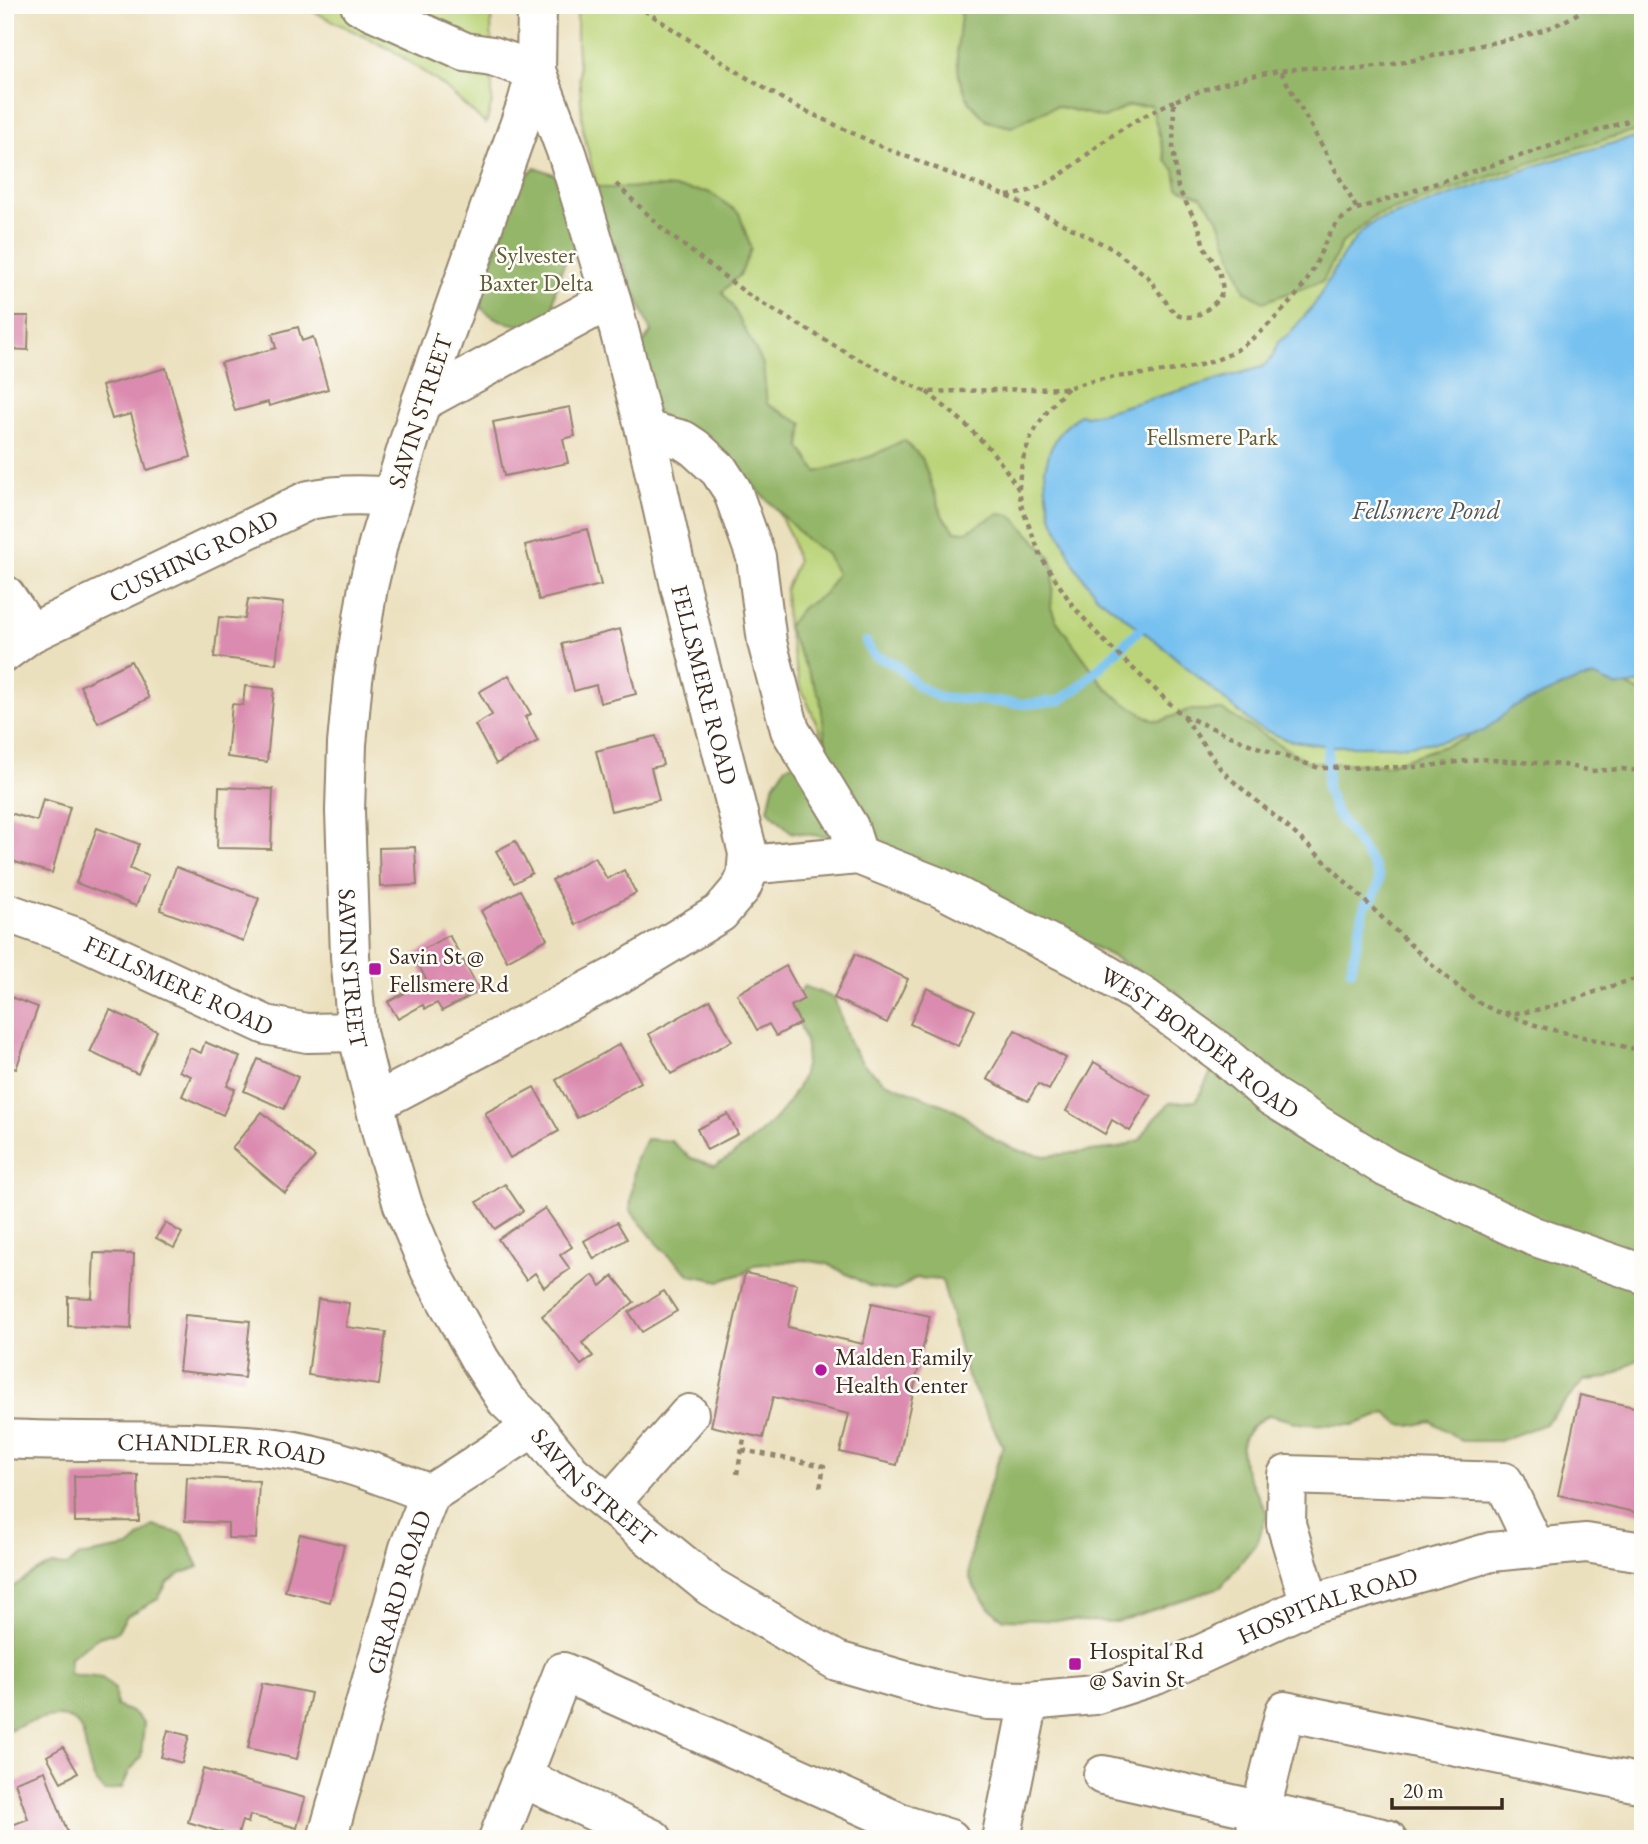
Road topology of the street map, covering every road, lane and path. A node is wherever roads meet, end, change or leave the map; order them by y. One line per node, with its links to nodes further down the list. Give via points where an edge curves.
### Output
1 (360, 5): 5 (street, via 465,52)
2 (537, 5): 5 (street, SAVIN STREET)
3 (636, 5): 10 (path, via 791,104 880,146)
4 (1589, 5): 6 (path, via 1544,31 1402,63)
5 (536, 71): 9 (street, FELLSMERE ROAD); 15 (street, SAVIN STREET)
6 (1281, 72): 7 (path, via 1228,80); 11 (path)
7 (1174, 101): 10 (path, via 1108,138 1045,185); 10 (path, via 1178,188 1222,279 1219,299 1198,315 1179,316 1148,277 1113,249)
8 (1643, 116): 11 (path)
9 (568, 156): 12 (street, FELLSMERE ROAD); 14 (path, via 590,163 666,232 750,296 843,351)
10 (1007, 196)
11 (1357, 209): 13 (path, via 1338,220 1299,290 1239,348 1199,364)
12 (611, 299): 15 (street); 16 (street, FELLSMERE ROAD)
13 (1068, 388): 14 (path); 17 (path, via 1028,442)
14 (926, 392): 17 (path, via 991,450)
15 (421, 402): 18 (street, SAVIN STREET)
16 (645, 430): 23 (street, via 695,448 732,490 756,557 767,642 790,730 849,827); 24 (street, FELLSMERE ROAD, via 747,842)
17 (1019, 490): 21 (path, via 1042,559 1073,606)
18 (391, 497): 20 (street, CUSHING ROAD, via 343,494 309,500); 28 (street, SAVIN STREET, via 368,587 347,744 346,880)
19 (5, 595): 20 (street)
20 (18, 643)
21 (1182, 715): 22 (path, via 1319,768 1421,767 1480,759 1591,771); 27 (path, via 1226,774 1468,995)
22 (1643, 771)
23 (858, 855): 24 (street, WEST BORDER ROAD); 31 (street, WEST BORDER ROAD, via 939,887 1089,964 1189,1029 1271,1096 1387,1168 1533,1236)
24 (748, 865): 30 (street, via 741,888 720,913 616,976)
25 (5, 912): 28 (street, FELLSMERE ROAD, via 86,942 266,1025 307,1033)
26 (1643, 977): 27 (path, via 1555,1004)
27 (1501, 1013): 29 (path)
28 (358, 1032): 30 (street, SAVIN STREET)
29 (1643, 1051)
30 (375, 1103): 33 (street, SAVIN STREET, via 403,1205 430,1270 506,1400)
31 (1643, 1274)
32 (689, 1414): 40 (street)
33 (534, 1427): 39 (street, GIRARD ROAD); 40 (street, SAVIN STREET, via 571,1473)
34 (745, 1434): 36 (path)
35 (5, 1439): 39 (street, CHANDLER ROAD, via 165,1440 280,1449 362,1469)
36 (742, 1451): 37 (path); 38 (path, via 824,1466)
37 (737, 1474)
38 (820, 1488)
39 (430, 1494): 50 (street, GIRARD ROAD, via 406,1559)
40 (610, 1504): 44 (street, SAVIN STREET, via 711,1587 836,1661)
41 (1536, 1549): 42 (street, HOSPITAL ROAD, via 1586,1543); 43 (street, HOSPITAL ROAD, via 1492,1552); 43 (street, via 1504,1482 1287,1475 1286,1524)
42 (1643, 1552)
43 (1310, 1604): 45 (street, HOSPITAL ROAD, via 1156,1675 1094,1695)
44 (937, 1690): 45 (street, HOSPITAL ROAD, via 988,1700)
45 (1029, 1701): 54 (street)
46 (1103, 1775): 49 (street)
47 (521, 1777): 51 (street); 52 (street); 53 (street, via 563,1672 908,1825)
48 (1643, 1784): 49 (street, via 1285,1711)
49 (1257, 1824): 55 (street)
50 (331, 1825)
51 (498, 1839)
52 (653, 1839)
53 (950, 1839)
54 (1001, 1839)
55 (1387, 1839)

